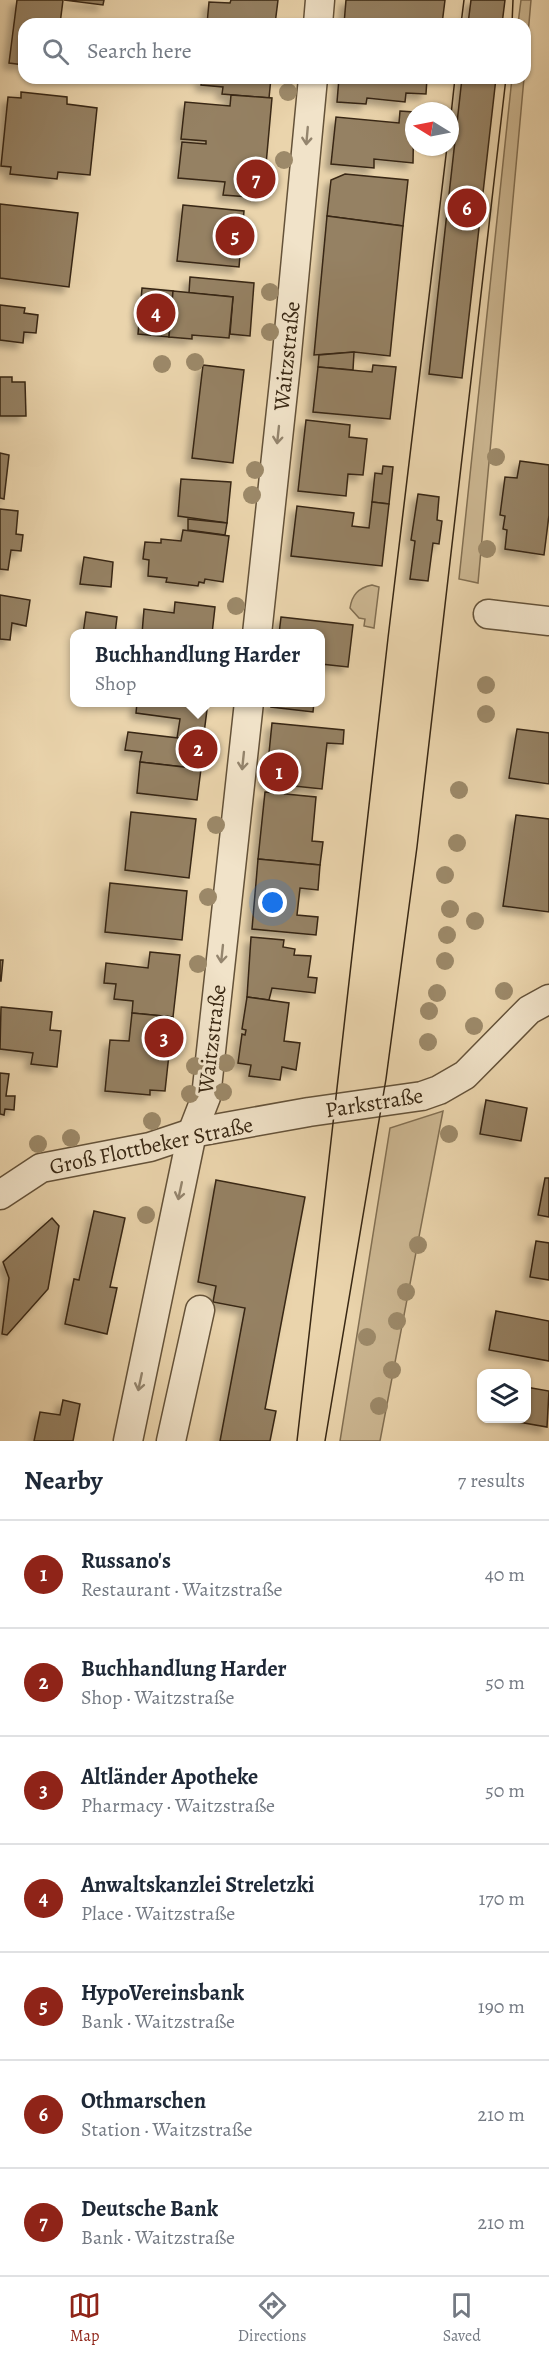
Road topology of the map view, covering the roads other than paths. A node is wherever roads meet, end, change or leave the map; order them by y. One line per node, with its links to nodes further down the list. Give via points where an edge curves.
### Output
1 (320, 0): 2 (street)
2 (318, 18)
3 (312, 84): 6 (street, Waitzstraße, one-way to 6)
4 (488, 614): 5 (street)
5 (549, 621)
6 (257, 629)
7 (248, 707): 10 (street, Waitzstraße, one-way to 10, via 206,1097)
8 (549, 999): 9 (street, Parkstraße, via 529,1010 465,1075 439,1090 398,1101)
9 (309, 1112): 10 (street, Groß Flottbeker Straße)
10 (192, 1134): 11 (street, Groß Flottbeker Straße, via 150,1147 41,1168); 13 (street, Waitzstraße, one-way to 13)
11 (0, 1195)
12 (200, 1310): 14 (street)
13 (128, 1441)
14 (171, 1441)

